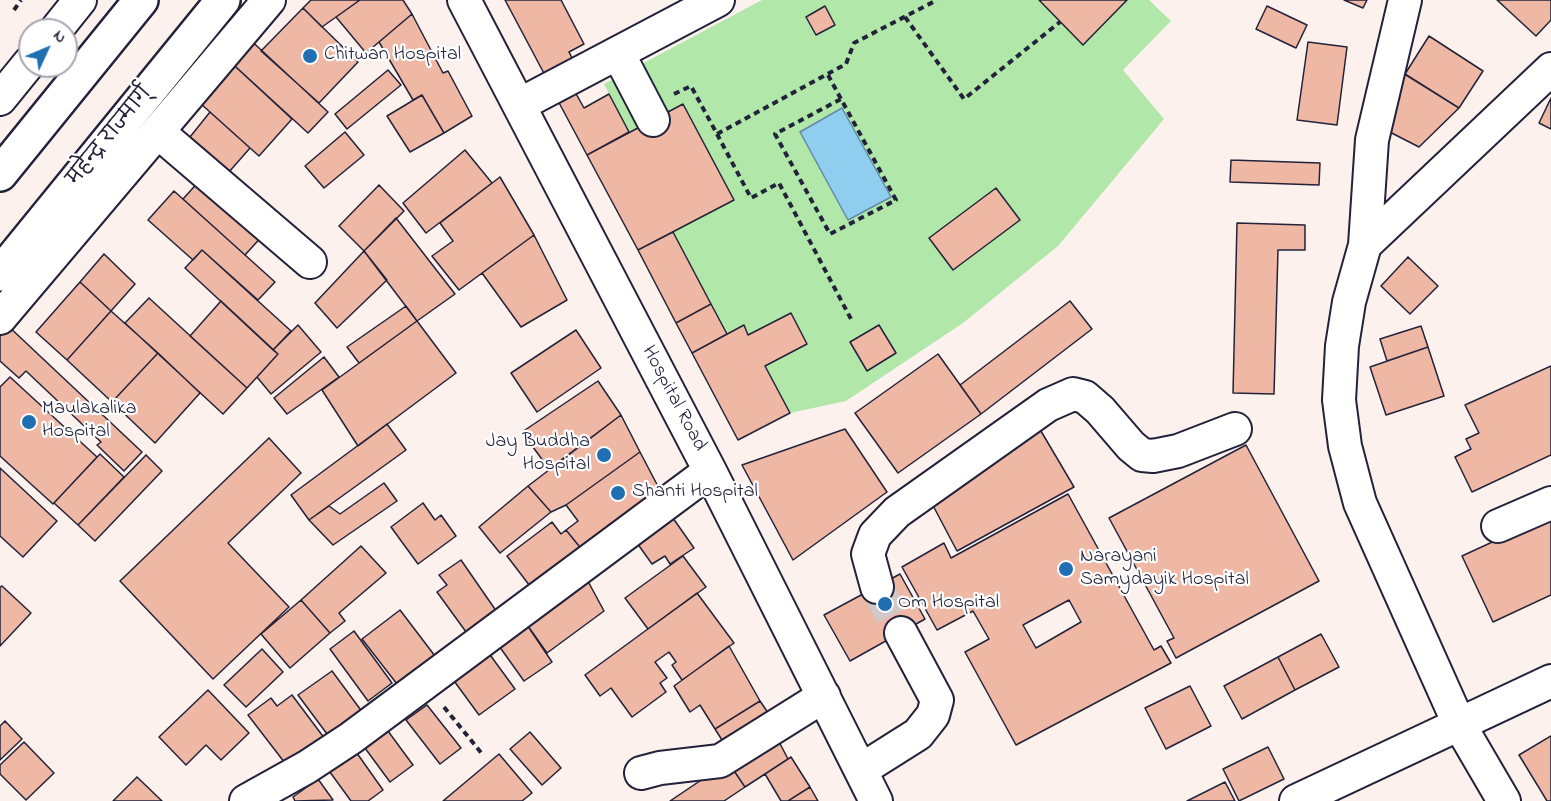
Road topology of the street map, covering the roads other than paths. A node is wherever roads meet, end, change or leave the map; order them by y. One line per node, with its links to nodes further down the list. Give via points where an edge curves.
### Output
1 (80, 0): 8 (street)
2 (141, 0): 16 (highway)
3 (222, 0): 19 (highway, महेन्द्र राज्मार्ग्)
4 (269, 0): 15 (street)
5 (464, 0): 13 (street, Hospital Road)
6 (718, 0): 9 (street)
7 (1404, 0): 17 (street, via 1372,140)
8 (66, 18)
9 (618, 53): 13 (street); 14 (street)
10 (1551, 69): 17 (street)
11 (18, 77): 12 (street)
12 (0, 99)
13 (519, 105): 22 (street, Hospital Road)
14 (653, 120)
15 (158, 132): 18 (street); 20 (street)
16 (0, 174)
17 (1365, 245): 29 (street, via 1342,346 1339,400 1345,446 1360,503)
18 (310, 262)
19 (0, 274)
20 (0, 318)
21 (1235, 429): 25 (street, via 1178,451 1142,455 1085,397 1073,394 1048,405 897,512 875,535 868,554)
22 (710, 471): 28 (street, Hospital Road); 32 (street, via 316,761)
23 (1551, 503): 24 (street)
24 (1497, 526)
25 (877, 587)
26 (901, 633): 30 (street, via 937,700 933,716 918,734)
27 (1551, 681): 29 (street)
28 (824, 696): 30 (street, Hospital Road); 31 (street, via 720,761)
29 (1459, 724): 34 (street); 35 (street)
30 (861, 770): 33 (street, Hospital Road)
31 (640, 774)
32 (246, 801)
33 (876, 801)
34 (1296, 801)
35 (1504, 801)

